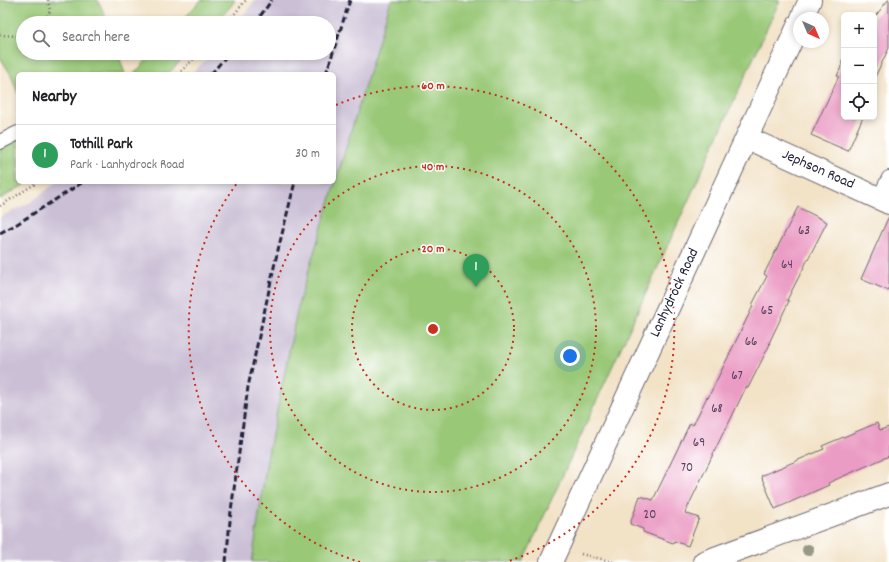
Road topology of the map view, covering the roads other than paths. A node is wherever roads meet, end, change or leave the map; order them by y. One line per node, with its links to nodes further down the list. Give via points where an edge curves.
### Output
1 (810, 0): 2 (street)
2 (805, 12)
3 (793, 37): 5 (street, Lanhydrock Road)
4 (16, 134): 6 (lane)
5 (747, 138): 8 (street, Jephson Road); 10 (street, Lanhydrock Road)
6 (0, 142)
7 (889, 178): 8 (lane)
8 (884, 200)
9 (889, 494): 11 (street)
10 (554, 555)
11 (704, 562)

